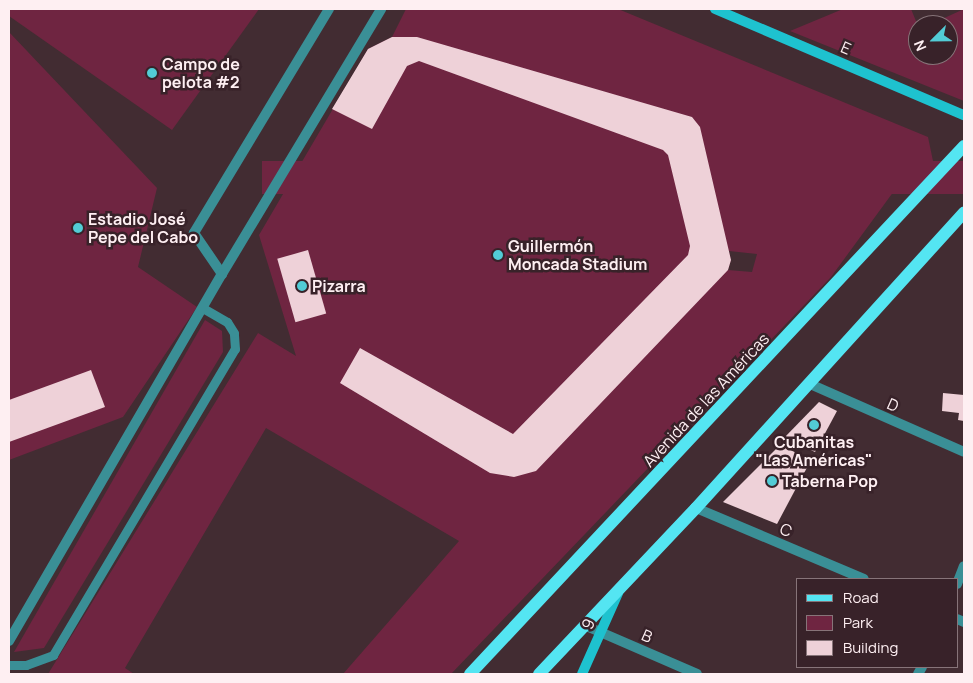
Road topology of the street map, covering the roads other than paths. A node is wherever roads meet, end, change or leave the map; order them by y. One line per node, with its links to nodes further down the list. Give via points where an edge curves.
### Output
1 (329, 9): 7 (street, via 194,233)
2 (381, 9): 7 (street)
3 (715, 9): 4 (street, E)
4 (964, 116)
5 (964, 146): 20 (main road, Avenida de las Américas)
6 (964, 212): 9 (main road)
7 (222, 274): 8 (street)
8 (203, 308): 18 (street); 19 (lane, via 227,322 234,333 235,349 53,655 26,665)
9 (810, 384): 10 (street, D); 11 (main road)
10 (964, 452)
11 (696, 508): 13 (street, C); 15 (main road)
12 (964, 566): 14 (street)
13 (862, 578)
14 (958, 581)
15 (621, 586): 16 (main road); 17 (street, 9)
16 (584, 625): 17 (street, B); 21 (main road)
17 (600, 632): 22 (street, 9); 23 (street, B)
18 (9, 641)
19 (9, 665)
20 (470, 674)
21 (538, 674)
22 (582, 674)
23 (697, 674)

